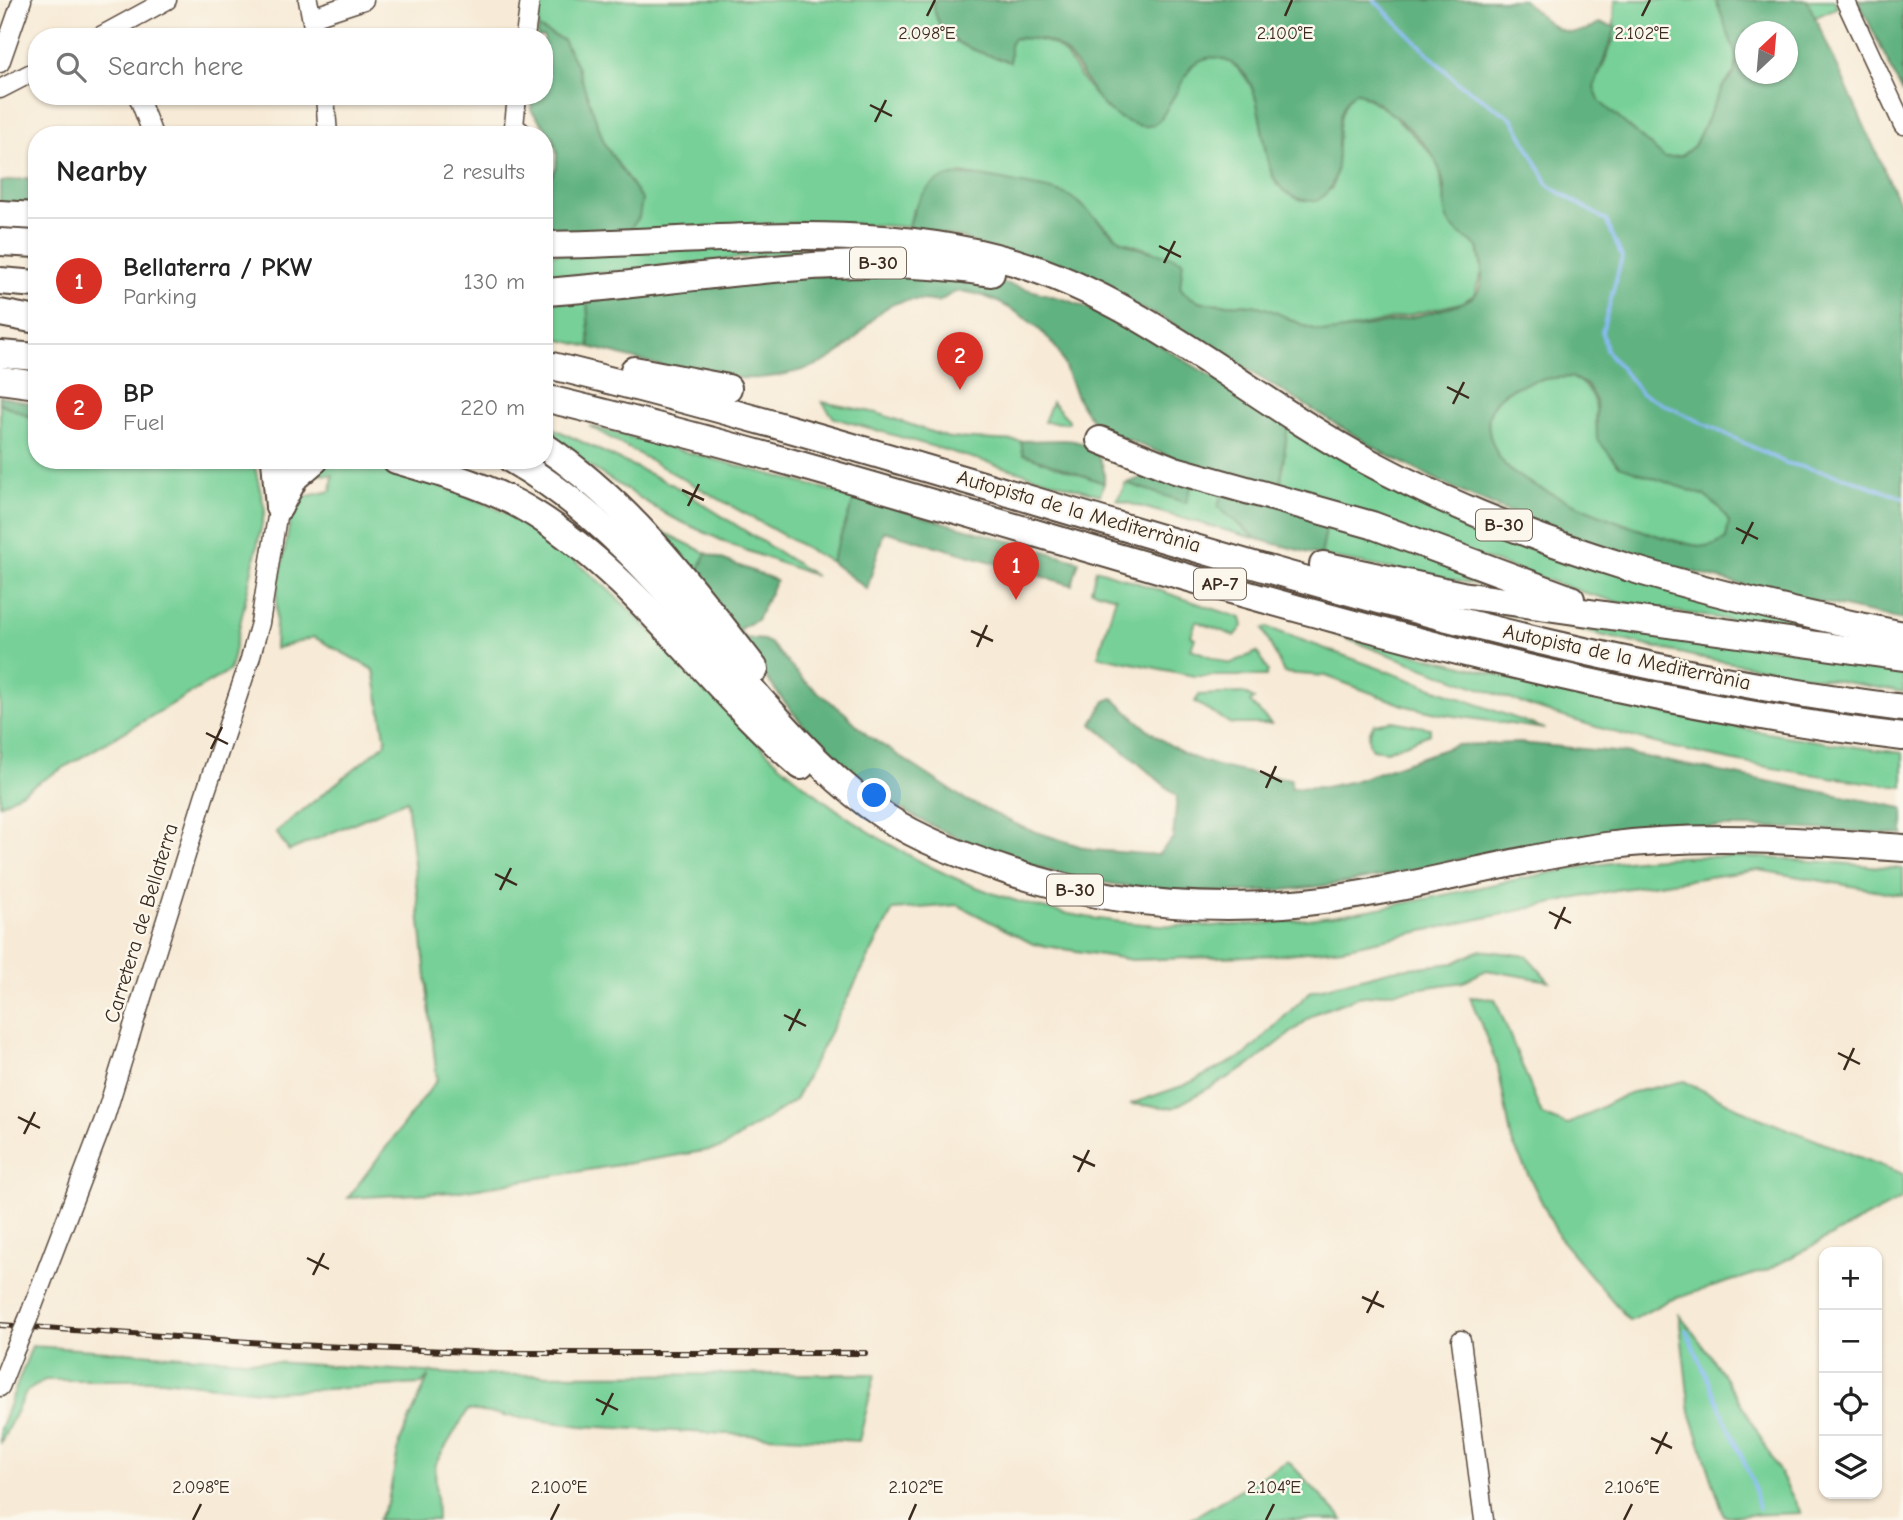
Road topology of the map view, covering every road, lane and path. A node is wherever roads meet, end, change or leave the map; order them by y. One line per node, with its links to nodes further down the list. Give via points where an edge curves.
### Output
1 (22, 0): 10 (street)
2 (167, 0): 7 (street)
3 (364, 0): 6 (street)
4 (530, 0): 9 (street)
5 (1845, 0): 16 (street)
6 (310, 9): 8 (street)
7 (119, 28)
8 (313, 28)
9 (526, 28)
10 (0, 63)
11 (28, 73): 12 (street)
12 (2, 83)
13 (141, 105): 17 (street)
14 (326, 105): 18 (street)
15 (516, 105): 19 (street)
16 (1903, 125)
17 (150, 126)
18 (327, 126)
19 (514, 126)
20 (0, 214): 21 (highway)
21 (28, 216)
22 (0, 242): 23 (highway)
23 (28, 244)
24 (553, 245): 32 (highway, via 807,236 938,246 1014,262 1082,288)
25 (0, 281): 26 (highway)
26 (28, 283)
27 (553, 291): 32 (highway, B-30, via 824,264 958,268 1025,281 1091,302)
28 (0, 312): 29 (highway); 30 (highway)
29 (28, 313)
30 (28, 318)
31 (0, 354): 33 (highway)
32 (1196, 355): 50 (highway, B-30, via 1366,461 1509,528 1700,589)
33 (28, 356)
34 (553, 358): 38 (highway)
35 (553, 366): 42 (highway, Autopista de la Mediterrània / AP-7)
36 (0, 380): 37 (highway)
37 (28, 384)
38 (728, 388)
39 (553, 400): 53 (highway, Autopista de la Mediterrània / AP-7, via 844,475 1171,571 1493,658 1700,704)
40 (1100, 440): 49 (highway, via 1175,470 1372,526 1585,604)
41 (553, 453): 55 (highway, via 641,528 840,769 894,810)
42 (914, 462): 49 (highway, via 1031,485 1386,580); 52 (highway, Autopista de la Mediterrània / AP-7, via 1288,573 1506,631 1726,679)
43 (276, 469): 48 (highway)
44 (285, 469): 48 (street, Carretera de Bellaterra)
45 (304, 469): 48 (highway)
46 (423, 469): 56 (highway, via 495,493 555,528 627,589 777,746 889,832 932,855 990,876)
47 (526, 469): 55 (highway, B-30, via 605,529 791,734 845,786 902,827)
48 (279, 507): 58 (street, Carretera de Bellaterra, bridge, via 250,659 97,1140)
49 (1671, 624): 51 (highway)
50 (1903, 635)
51 (1903, 657)
52 (1903, 708)
53 (1903, 737)
54 (1903, 848): 56 (highway, B-30, via 1745,838 1652,841 1560,853 1355,894 1262,905 1170,904)
55 (983, 862): 56 (highway, B-30)
56 (1074, 890)
57 (1461, 1340): 59 (street)
58 (0, 1387)
59 (1483, 1520)

